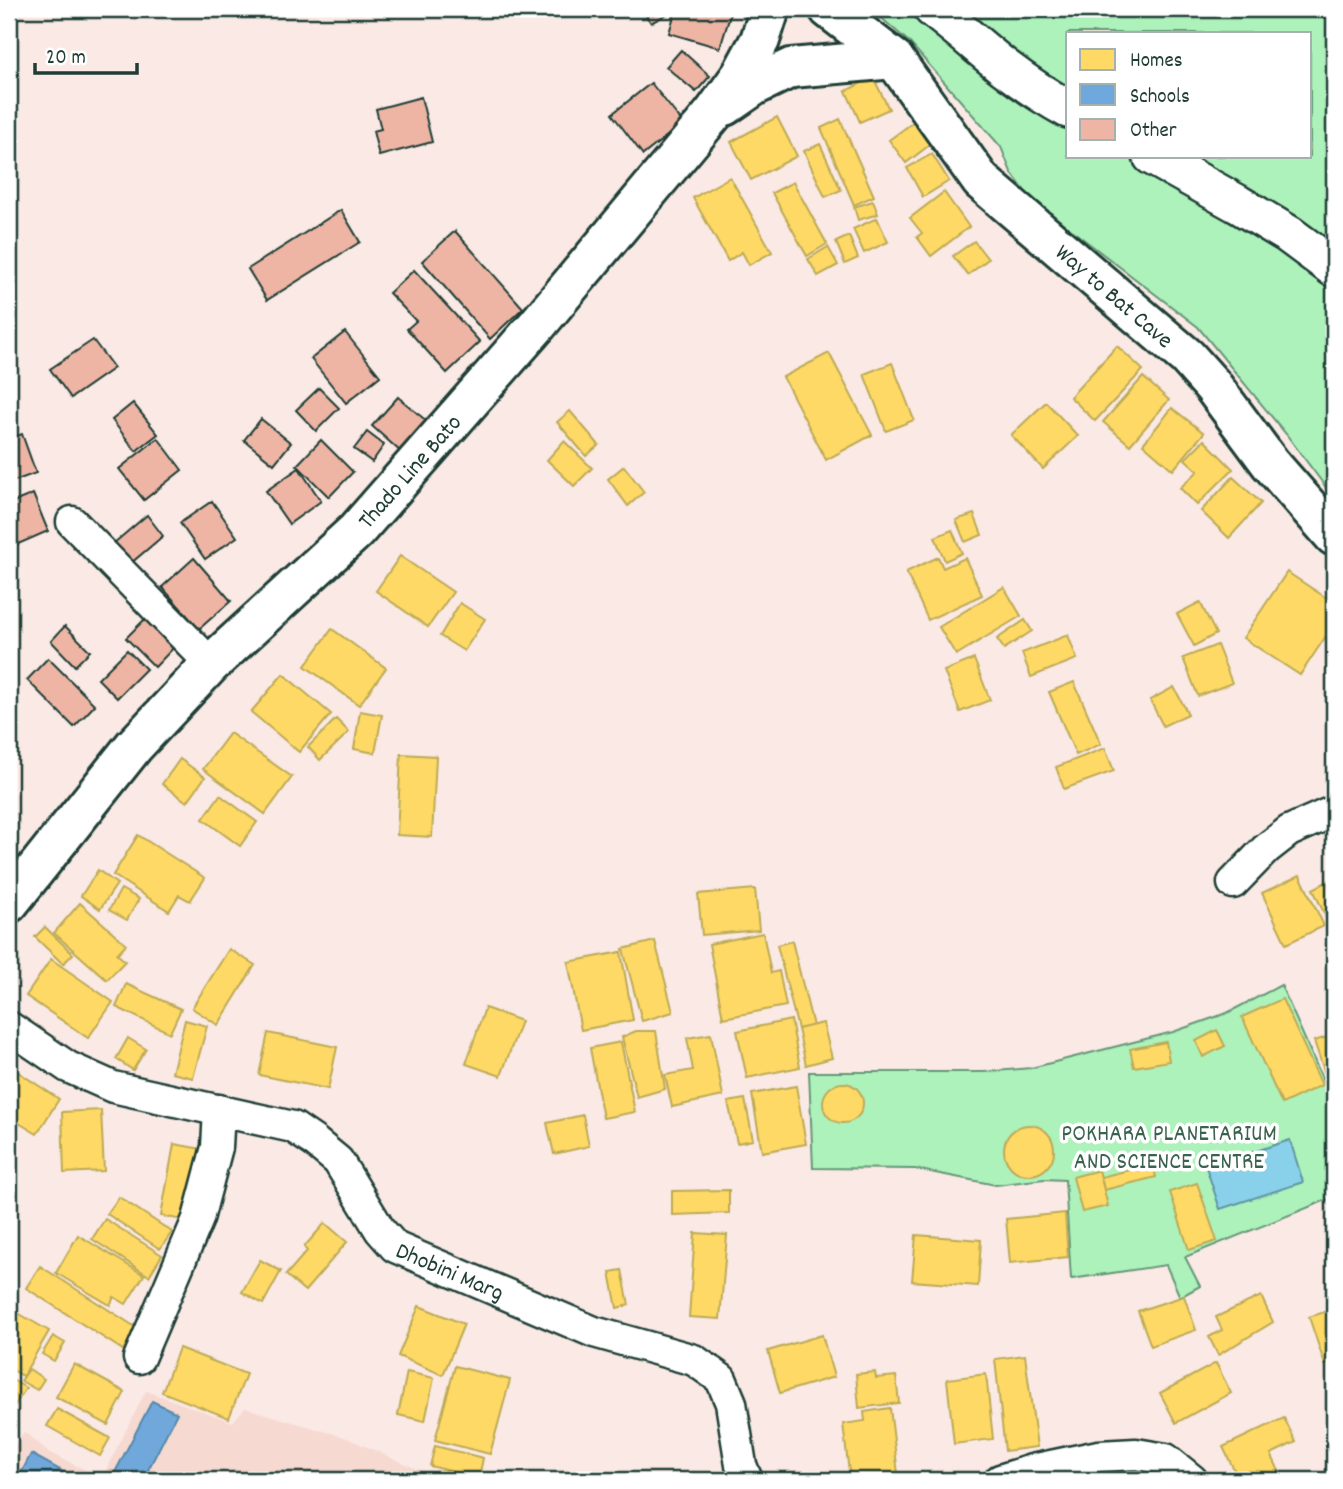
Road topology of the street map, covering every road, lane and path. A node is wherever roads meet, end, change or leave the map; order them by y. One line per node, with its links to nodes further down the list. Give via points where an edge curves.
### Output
1 (770, 9): 6 (main road, Thado Line Bato, via 760,40)
2 (829, 9): 4 (main road, Way to Bat Cave)
3 (933, 9): 5 (street, via 1003,66)
4 (894, 59): 6 (main road, via 791,68); 10 (main road, Way to Bat Cave, via 981,181 1188,357)
5 (1066, 108)
6 (713, 114): 11 (main road, Thado Line Bato, via 538,324 356,531)
7 (1156, 158): 8 (street, via 1288,234)
8 (1334, 268)
9 (72, 522): 11 (street)
10 (1334, 536)
11 (211, 664): 14 (main road, Thado Line Bato, via 134,746)
12 (1334, 811): 13 (street, via 1290,831)
13 (1233, 883)
14 (9, 903)
15 (9, 1027): 16 (street, Dhobini Marg, via 68,1067 113,1087)
16 (219, 1110): 17 (street, via 217,1147 198,1219); 18 (street, Dhobini Marg, via 293,1127 315,1142 338,1161 395,1247 594,1332 694,1360 721,1379 731,1403)
17 (139, 1358)
18 (747, 1480)
19 (1000, 1480): 20 (street, via 1099,1456 1136,1454 1166,1459)
20 (1192, 1480)

